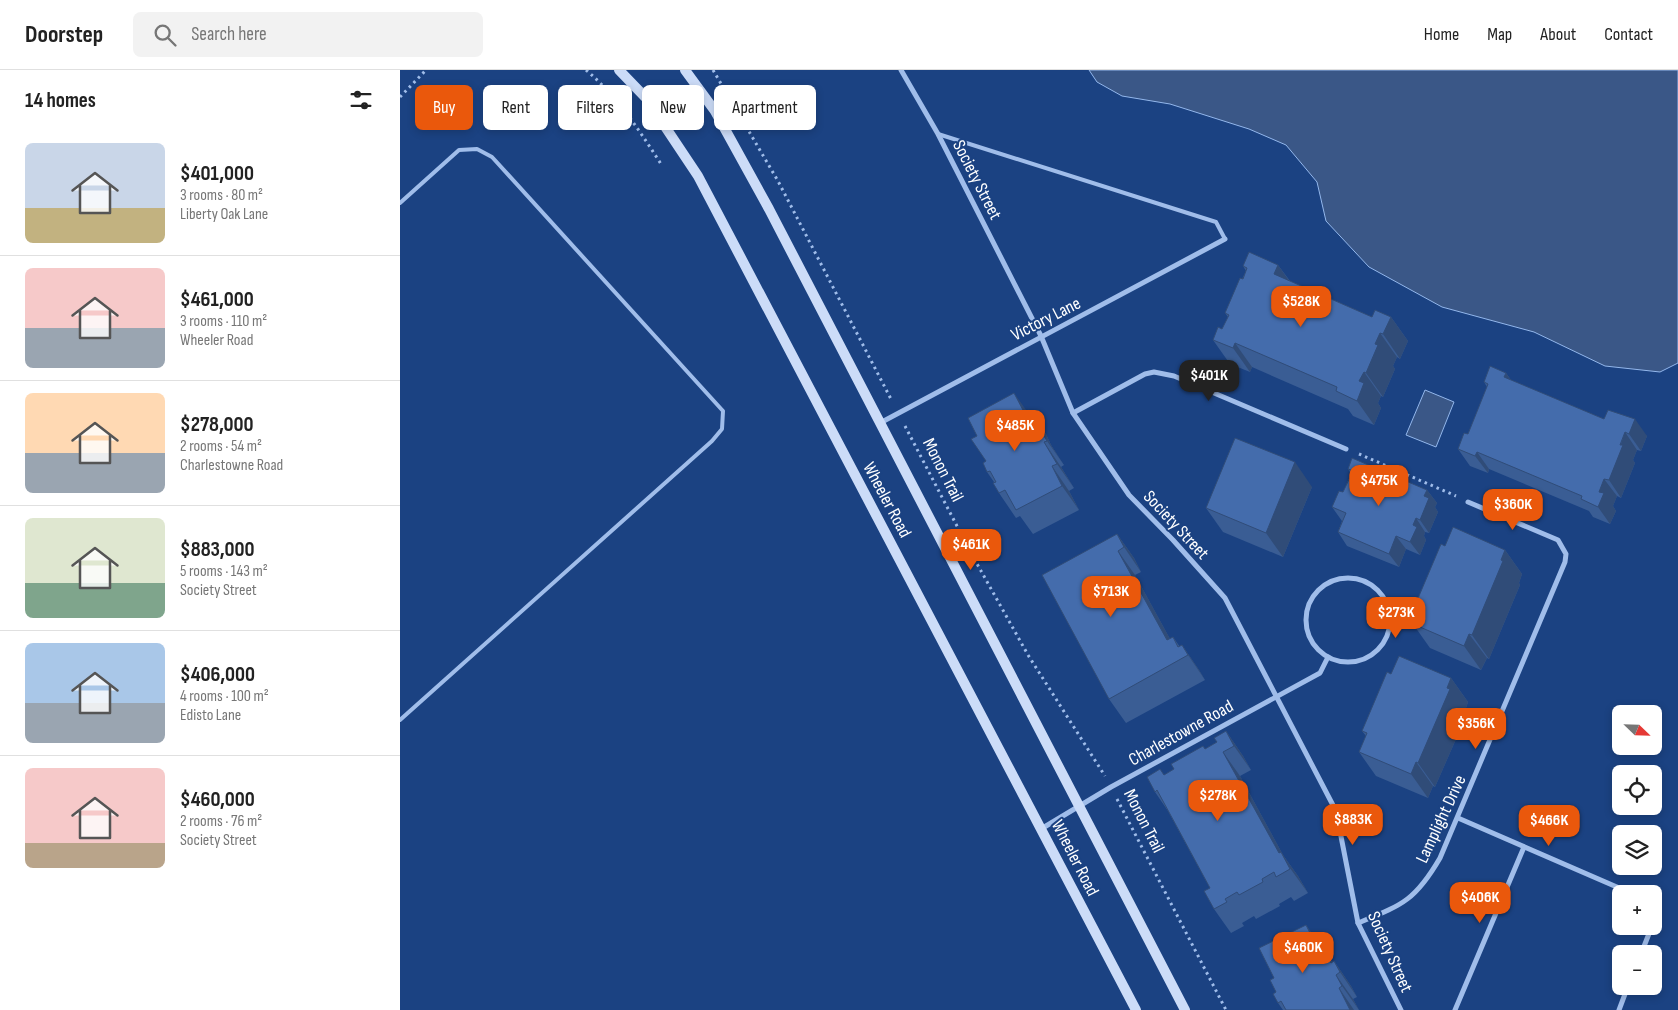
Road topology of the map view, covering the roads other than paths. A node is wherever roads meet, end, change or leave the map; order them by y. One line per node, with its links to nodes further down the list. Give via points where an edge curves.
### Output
1 (619, 70): 17 (street, Wheeler Road, via 646,98 698,176)
2 (685, 70): 9 (street, Wheeler Road, via 715,111)
3 (901, 70): 4 (street, Society Street)
4 (938, 134): 6 (lane, via 1216,222); 7 (street, Society Street)
5 (400, 203): 14 (lane, via 459,150 477,149 492,157 723,411 722,429 712,441)
6 (1225, 239): 7 (street, Victory Lane)
7 (1040, 336): 8 (street, Society Street); 9 (street, Victory Lane)
8 (1073, 413): 10 (street, via 1154,372 1174,376); 13 (street, Society Street, via 1129,495 1224,598)
9 (880, 423): 15 (street, Wheeler Road)
10 (1346, 449)
11 (1468, 502): 16 (street, Lamplight Drive, via 1547,534 1558,540 1566,554 1562,573)
12 (1328, 657): 12 (street, via 1354,662 1370,656 1383,643 1390,627 1389,609 1381,594 1368,582 1351,577 1333,580 1313,596 1306,612 1307,630 1314,646); 13 (street, Charlestowne Road, via 1320,673)
13 (1276, 696): 15 (street, Charlestowne Road); 20 (street, Society Street, via 1336,811)
14 (400, 720)
15 (1078, 807): 17 (street, Charlestowne Road); 23 (street, Wheeler Road)
16 (1458, 818): 18 (street); 20 (street, Lamplight Drive, via 1430,874 1410,898)
17 (1041, 829): 22 (street, Wheeler Road)
18 (1524, 846): 19 (street); 25 (street)
19 (1613, 885)
20 (1358, 923): 24 (street, Society Street)
21 (1625, 995): 26 (street)
22 (1136, 1010)
23 (1185, 1010)
24 (1401, 1010)
25 (1455, 1010)
26 (1619, 1010)

